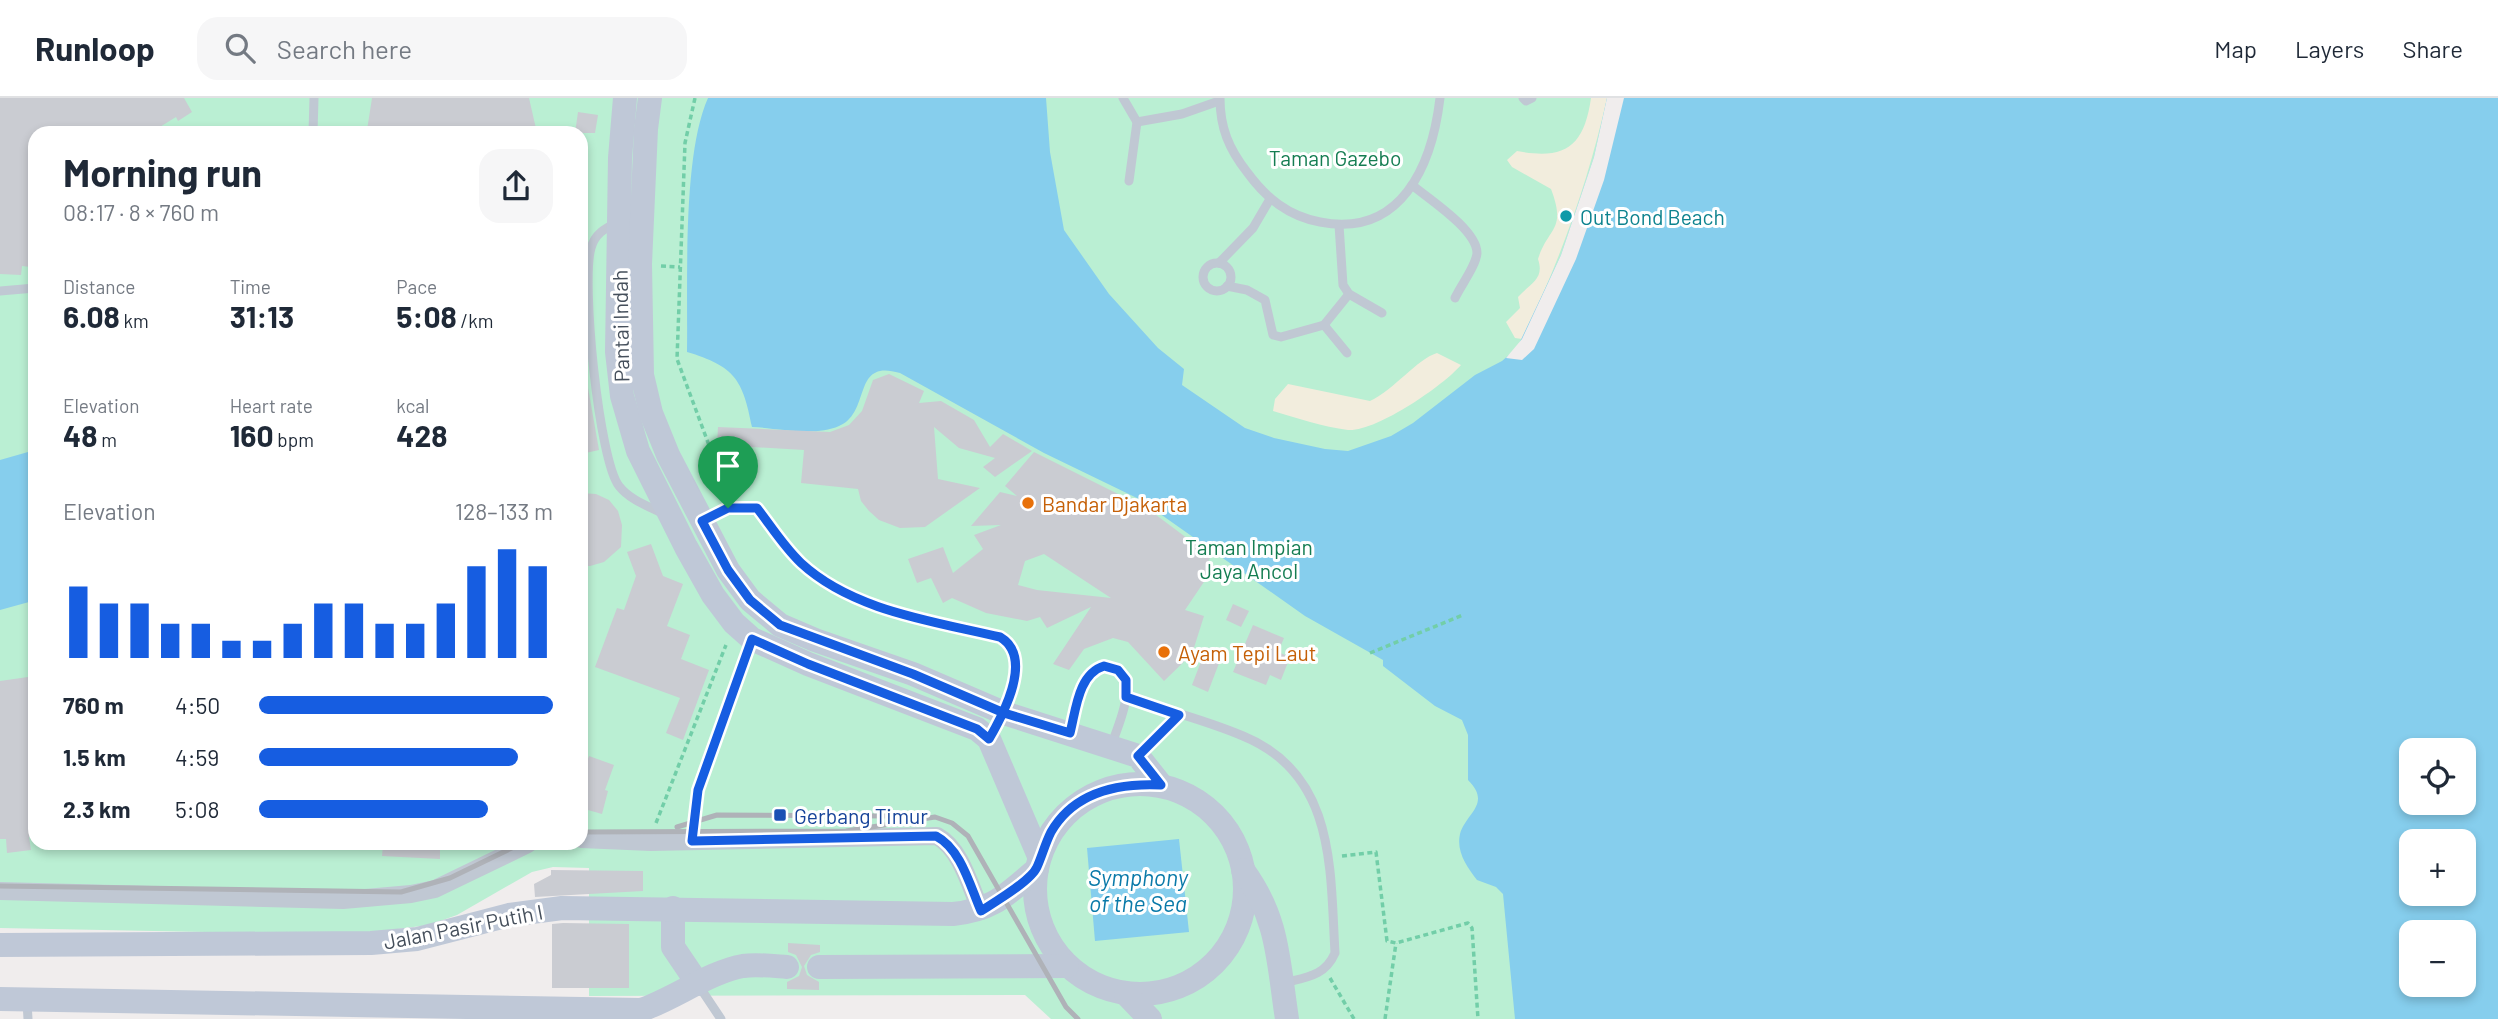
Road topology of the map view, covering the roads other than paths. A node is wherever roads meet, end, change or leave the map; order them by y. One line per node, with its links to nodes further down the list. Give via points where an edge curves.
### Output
1 (314, 98): 10 (lane)
2 (625, 98): 14 (street, Pantai Indah)
3 (650, 98): 26 (street, Pantai Indah, via 641,252 642,375 651,414)
4 (1123, 98): 9 (lane)
5 (1440, 98): 12 (lane, via 1433,139)
6 (1524, 98): 7 (lane)
7 (1532, 98)
8 (1219, 99): 9 (lane, via 1182,114); 13 (lane, via 1231,150)
9 (1137, 122): 11 (lane)
10 (313, 126)
11 (1129, 181)
12 (1412, 186): 15 (lane, via 1397,204 1371,221); 21 (lane, via 1443,208 1471,236 1477,249)
13 (1270, 199): 15 (lane, via 1288,212); 16 (lane, via 1253,228)
14 (619, 221): 25 (street, Pantai Indah, via 617,352 622,396 638,451); 25 (lane, via 599,232 591,248 588,281 590,346 610,465 618,485 635,500)
15 (1339, 225): 20 (lane, via 1342,275)
16 (1219, 262): 17 (lane, via 1230,271); 17 (lane, via 1206,267 1204,283 1212,290)
17 (1227, 286): 23 (lane, via 1265,300 1273,335)
18 (28, 289): 19 (lane)
19 (0, 291)
20 (1349, 294): 22 (lane); 23 (lane)
21 (1455, 298)
22 (1382, 313)
23 (1325, 325): 24 (lane)
24 (1347, 353)
25 (672, 518): 27 (street, Pantai Indah, via 713,595)
26 (702, 521): 29 (street, Pantai Indah, via 750,600 780,625); 29 (lane, via 728,508 757,508 800,562 835,588 905,615 1010,642 1016,667)
27 (745, 633): 32 (street, Pantai Indah, via 808,664 977,729); 36 (lane)
28 (1126, 697): 30 (lane); 31 (lane, via 1126,680 1111,667 1097,668 1085,680); 33 (lane)
29 (1004, 713): 31 (street, Pantai Indah); 32 (lane)
30 (1179, 715): 34 (lane); 49 (lane, via 1245,736 1277,756 1304,781 1318,808 1329,857 1335,953 1325,969)
31 (1070, 733): 33 (street, Pantai Indah)
32 (989, 739): 39 (street)
33 (1111, 747): 34 (street, Pantai Indah)
34 (1138, 756): 35 (street)
35 (1161, 785): 39 (street, via 1130,783 1101,790 1074,806 1060,821); 40 (street, via 1205,806 1223,824)
36 (698, 790)
37 (588, 839): 43 (street, via 936,836 946,841 956,856)
38 (516, 850): 41 (street, via 435,889 343,900)
39 (1038, 862): 43 (street, Jalan Pasir Putih I, via 1003,897); 45 (street, via 1034,891 1038,918 1049,944)
40 (1243, 869): 49 (street, via 1265,902); 50 (street, via 1245,897 1225,951 1206,971 1181,986 1154,994)
41 (0, 891)
42 (674, 908): 43 (street, Jalan Pasir Putih I); 44 (street, Jalan Pasir Putih I, via 534,910 417,939 371,943); 48 (street, via 673,947)
43 (981, 911)
44 (0, 945)
45 (1067, 966): 47 (street); 50 (street, via 1094,985)
46 (787, 967): 48 (street, via 744,966)
47 (819, 967)
48 (698, 984): 53 (street, via 640,1010); 54 (lane)
49 (1282, 984): 56 (street)
50 (1126, 994): 55 (street)
51 (0, 999): 52 (street)
52 (27, 1010): 53 (street, via 112,1006)
53 (518, 1014)
54 (722, 1019)
55 (1150, 1019)
56 (1287, 1019)

